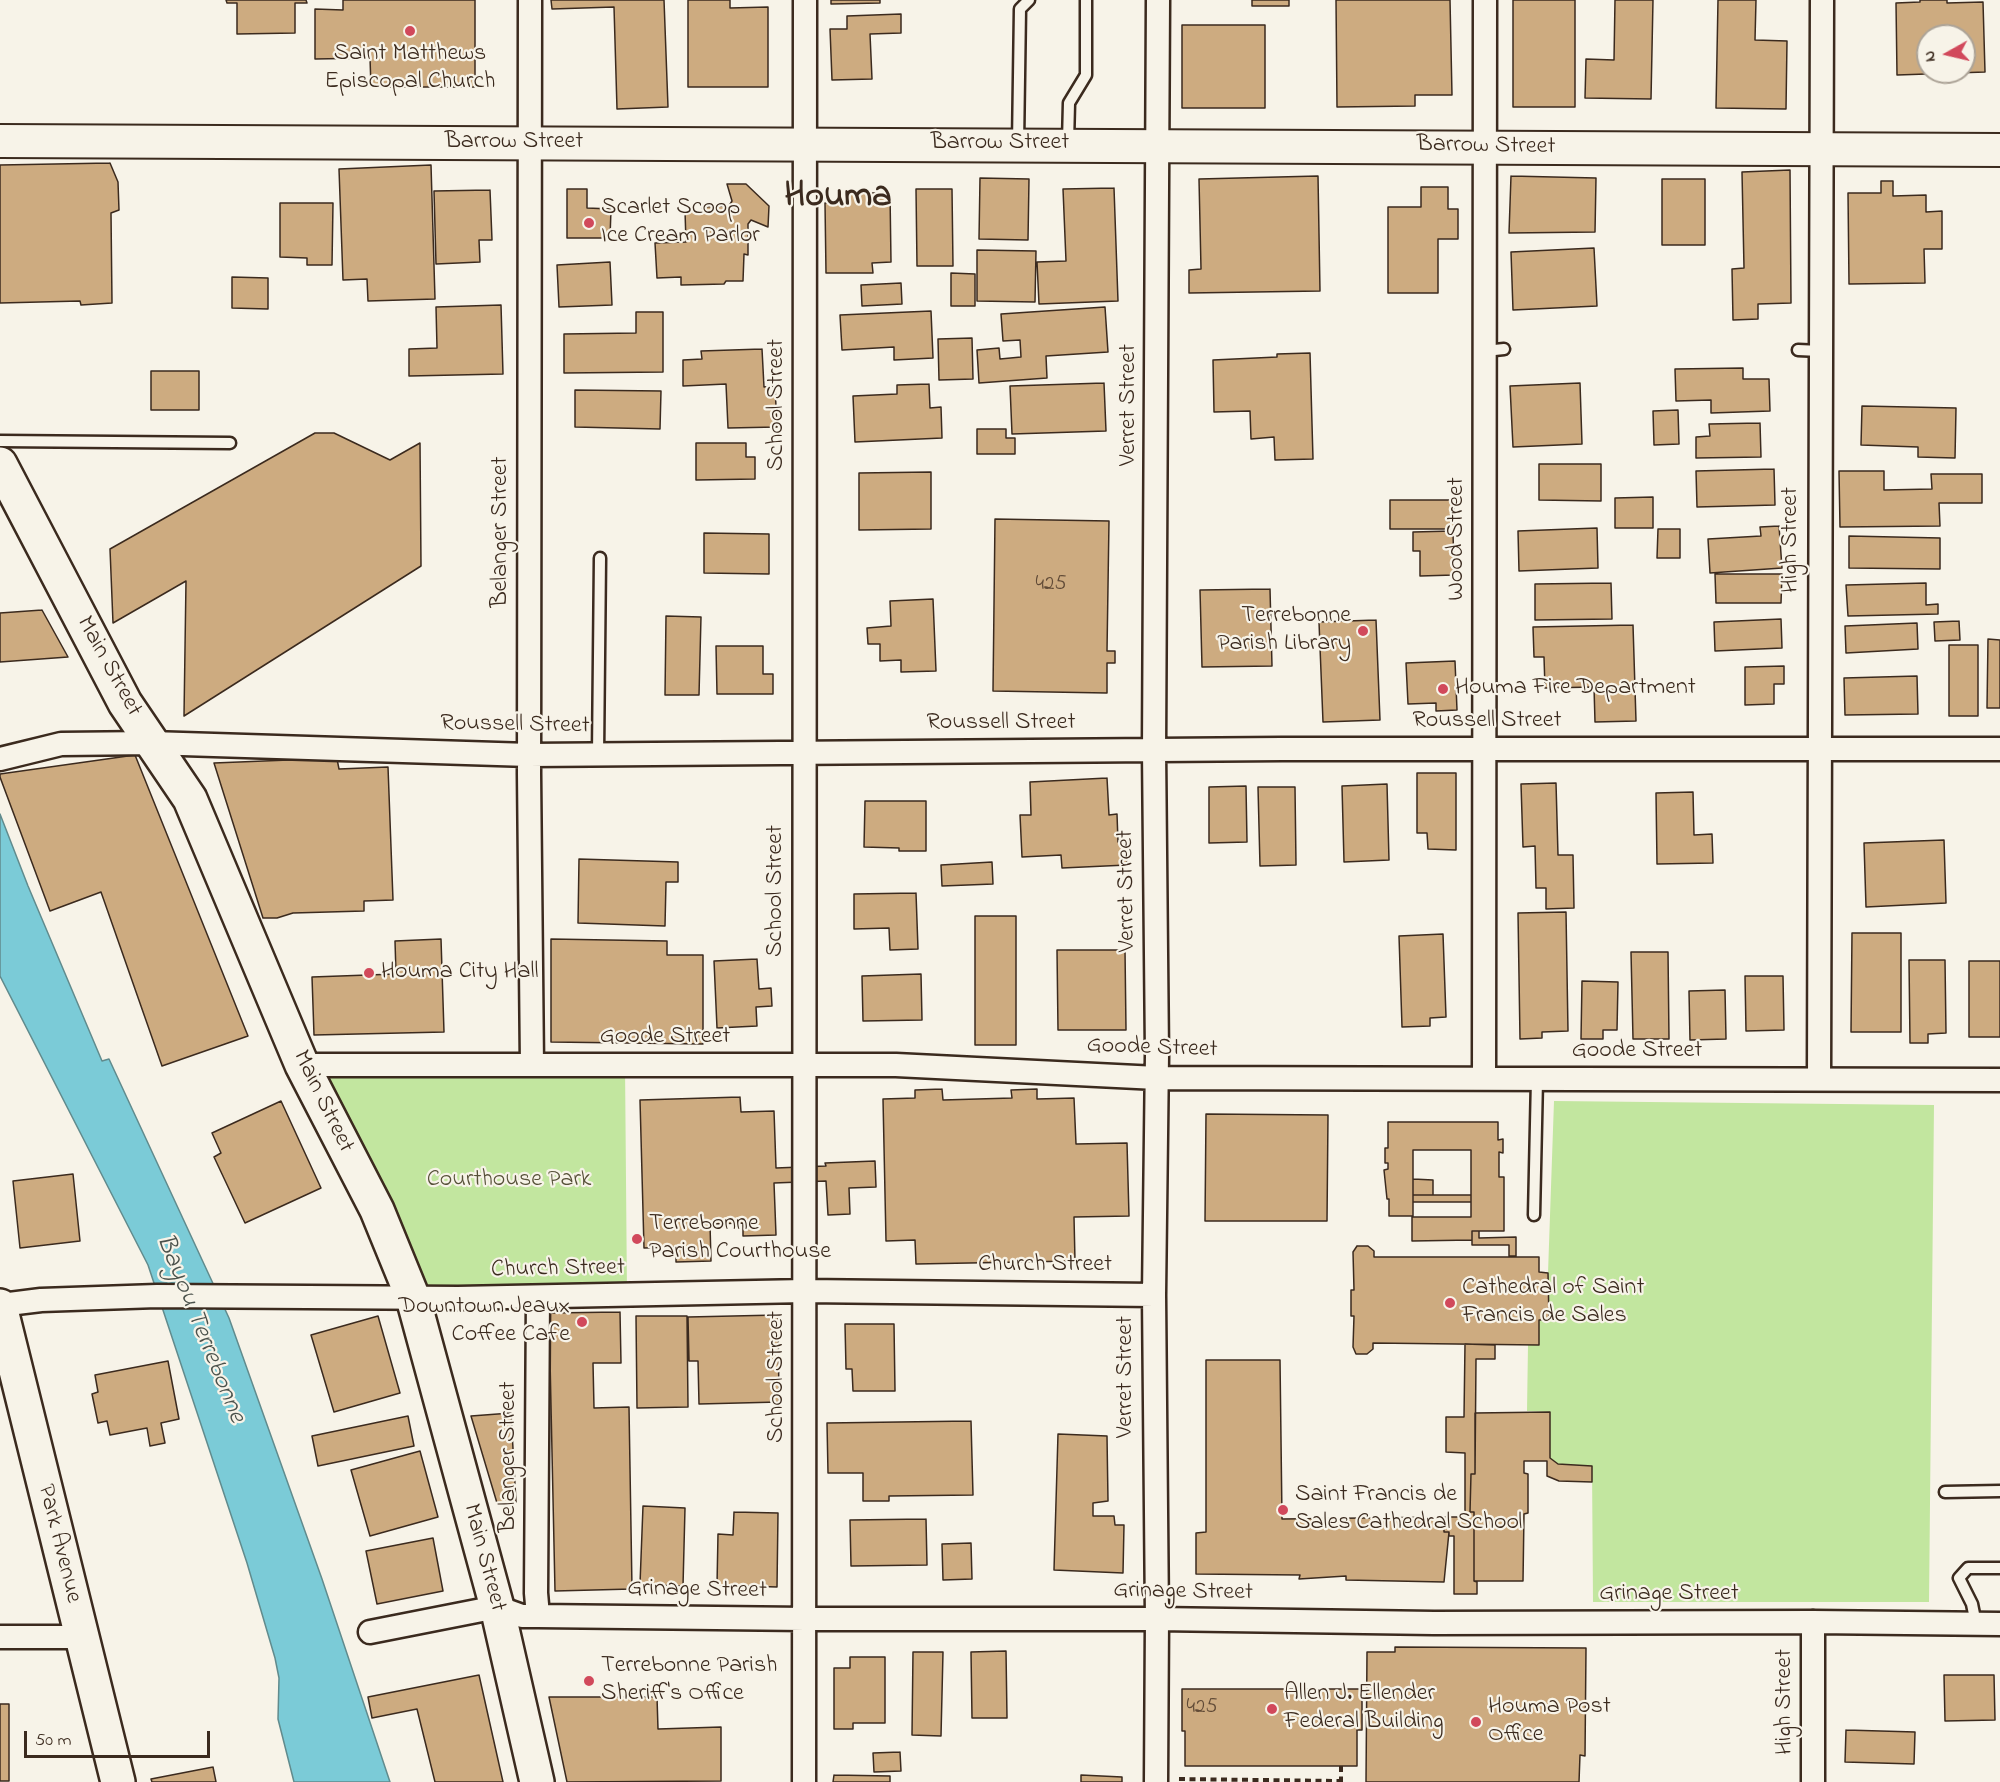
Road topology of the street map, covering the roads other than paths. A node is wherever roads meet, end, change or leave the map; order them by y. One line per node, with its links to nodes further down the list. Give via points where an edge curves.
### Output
1 (530, 0): 9 (street, Belanger Street)
2 (805, 0): 10 (street, School Street)
3 (1029, 0): 11 (lane, via 1020,9)
4 (1086, 0): 12 (lane, via 1086,75 1069,103)
5 (1158, 0): 13 (street, Verret Street)
6 (1485, 0): 14 (street, Wood Street)
7 (1822, 0): 15 (street, High Street)
8 (0, 141): 9 (main road, Barrow Street)
9 (531, 144): 10 (main road, Barrow Street); 28 (street, Belanger Street)
10 (807, 144): 11 (main road, Barrow Street); 26 (street, School Street)
11 (1017, 144): 12 (main road, Barrow Street)
12 (1068, 144): 13 (main road, Barrow Street)
13 (1159, 145): 14 (main road, Barrow Street); 24 (street, Verret Street)
14 (1485, 147): 15 (main road, Barrow Street); 25 (street, Wood Street, via 1494,350)
15 (1821, 150): 16 (main road, Barrow Street); 22 (street, High Street, via 1809,350)
16 (2000, 150)
17 (0, 441): 18 (lane)
18 (230, 443)
19 (0, 464): 21 (main road, Main Street, via 125,703)
20 (600, 558): 27 (lane)
21 (151, 743): 28 (street, Roussell Street); 29 (street, Roussell Street, via 61,744); 30 (main road, Main Street, via 190,799)
22 (1818, 748): 23 (street, Roussell Street); 25 (street, Roussell Street); 36 (street, High Street)
23 (2000, 749)
24 (1154, 750): 25 (street, Roussell Street); 26 (street, Roussell Street); 33 (street, Verret Street)
25 (1485, 750): 34 (street, Wood Street)
26 (804, 753): 27 (street, Roussell Street); 32 (street, School Street)
27 (598, 754): 28 (street, Roussell Street)
28 (528, 755): 31 (street, Belanger Street)
29 (2, 758)
30 (302, 1065): 31 (street, Goode Street); 42 (main road, Main Street, via 376,1210)
31 (532, 1065): 32 (street, Goode Street)
32 (803, 1065): 33 (street, Goode Street, via 896,1065); 39 (street, School Street)
33 (1157, 1078): 34 (street, Goode Street); 40 (street, Verret Street)
34 (1484, 1079): 35 (street, Goode Street)
35 (1537, 1079): 36 (street, Goode Street); 38 (lane)
36 (1819, 1079): 37 (street, Goode Street)
37 (2000, 1080)
38 (1534, 1215)
39 (805, 1291): 40 (street, Church Street); 41 (street, Church Street); 49 (street, School Street)
40 (1154, 1294): 50 (street, Verret Street)
41 (538, 1297): 42 (street, Church Street); 48 (street, Belanger Street)
42 (413, 1298): 43 (street, Church Street, via 157,1296 41,1300); 47 (main road, Main Street)
43 (0, 1306): 56 (main road, Park Avenue)
44 (2000, 1491): 45 (lane)
45 (1945, 1492)
46 (2000, 1568): 52 (lane, via 1968,1568 1959,1578 1972,1604)
47 (496, 1607): 48 (street, Grinage Street, via 522,1616); 54 (street, Grinage Street); 59 (main road, Main Street)
48 (538, 1616): 49 (street, Grinage Street)
49 (805, 1619): 50 (street, Grinage Street); 60 (street, School Street)
50 (1157, 1619): 51 (street, Grinage Street); 57 (street, Verret Street)
51 (1813, 1622): 52 (street, Grinage Street); 61 (street, High Street)
52 (1976, 1624): 53 (street, Grinage Street)
53 (2000, 1624)
54 (370, 1632)
55 (0, 1637): 56 (street)
56 (81, 1637): 58 (main road, Park Avenue)
57 (1167, 1780)
58 (118, 1782)
59 (537, 1782)
60 (804, 1782)
61 (1813, 1782)

